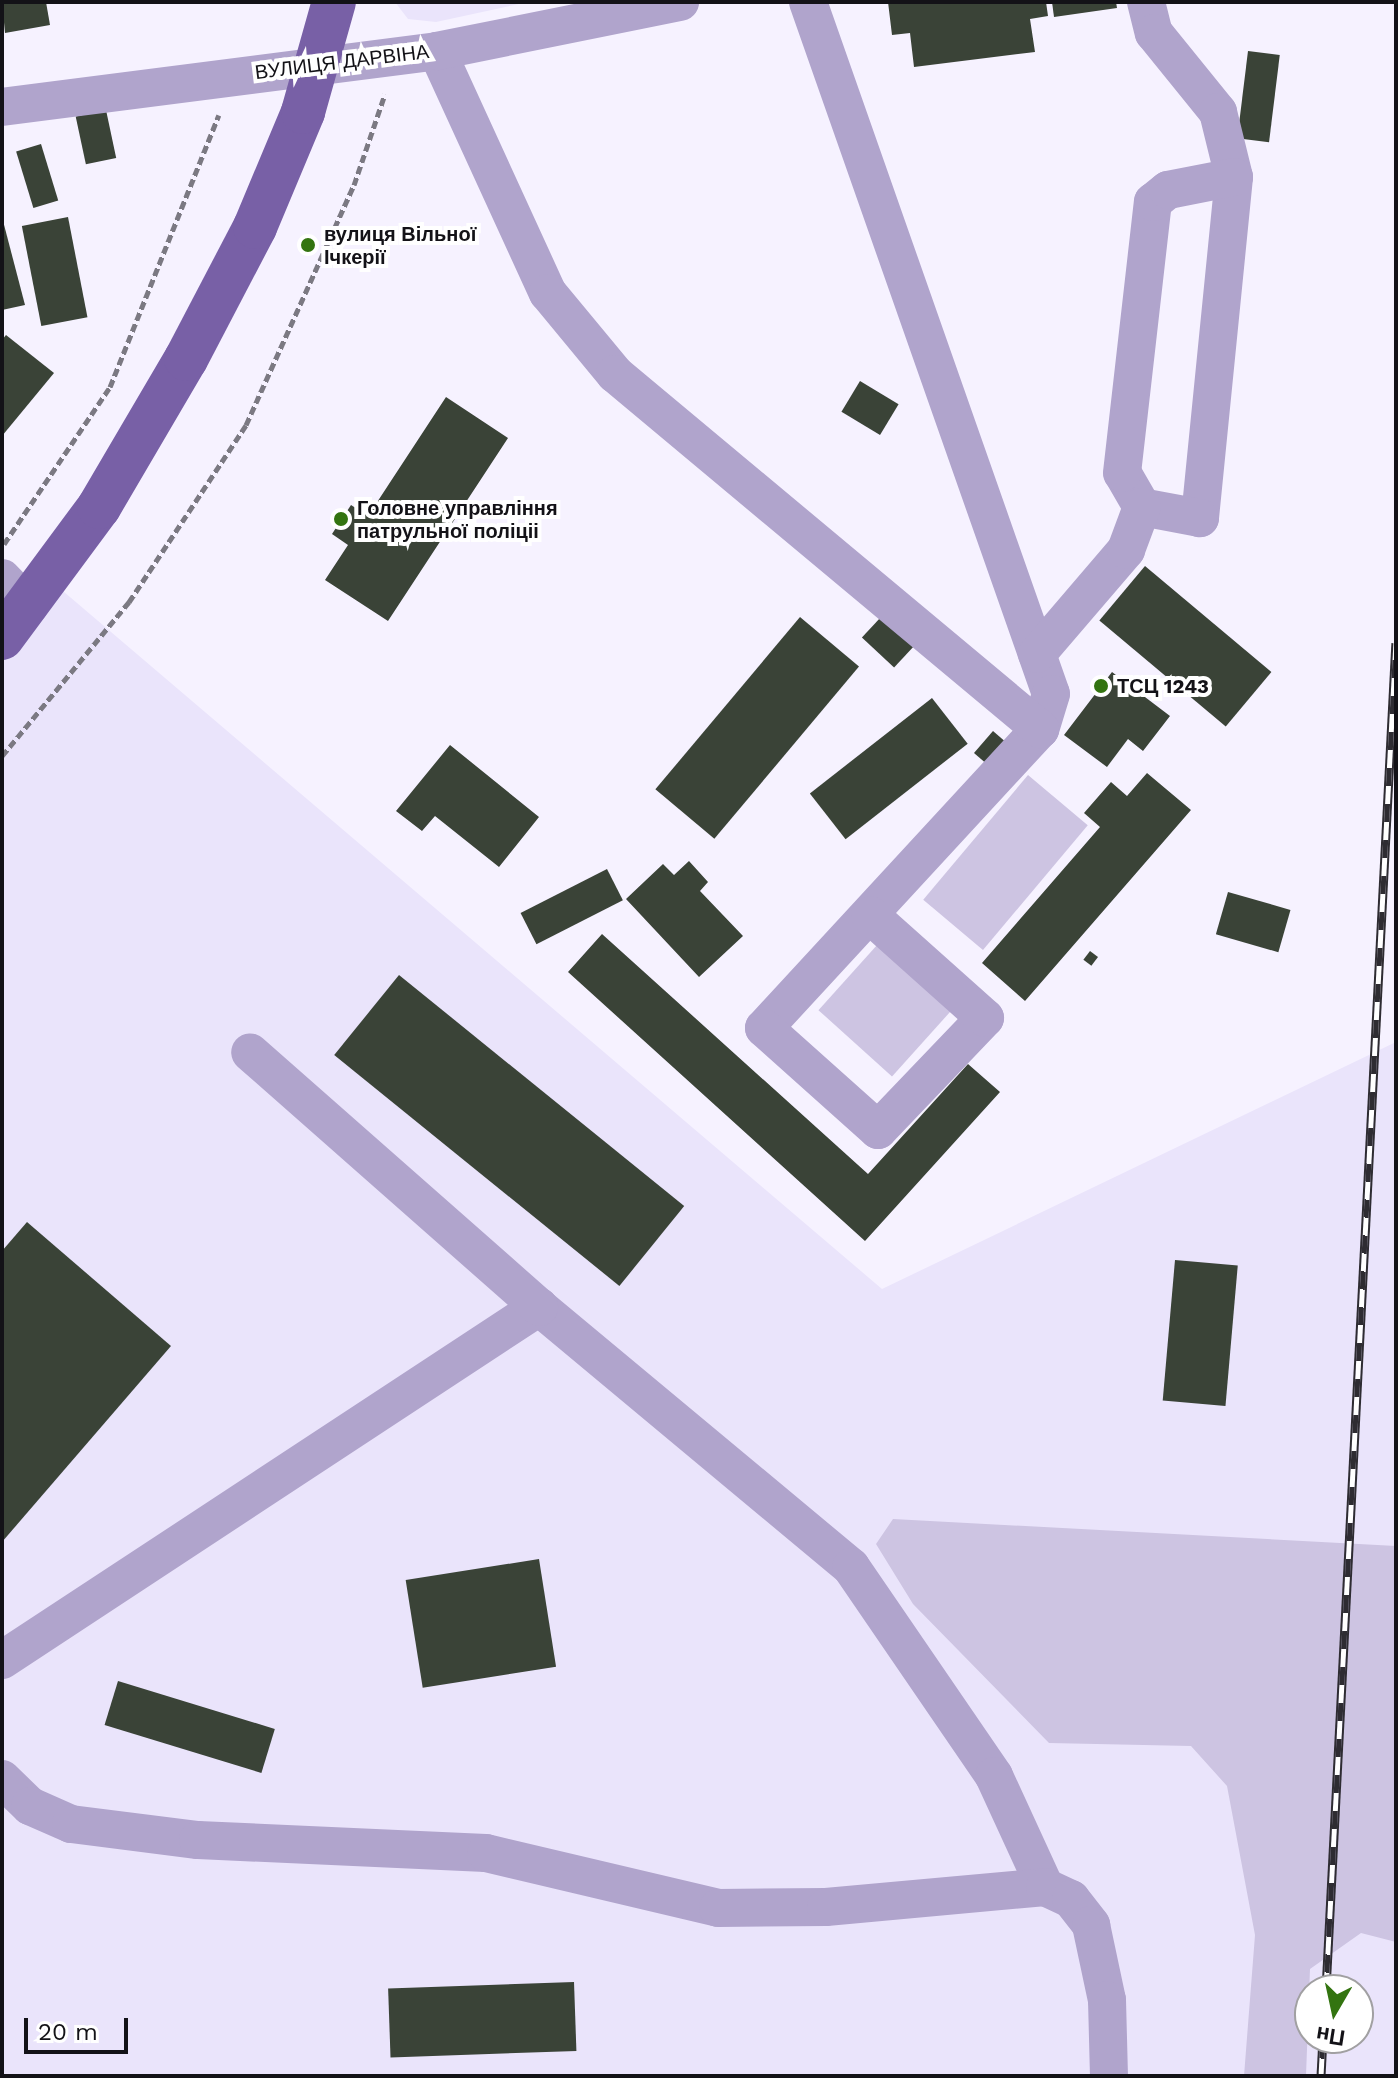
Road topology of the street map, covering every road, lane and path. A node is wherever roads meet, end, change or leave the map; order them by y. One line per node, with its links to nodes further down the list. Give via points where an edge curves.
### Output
1 (334, 2): 7 (main road)
2 (680, 2): 5 (street, ВУЛИЦЯ ДАРВІНА)
3 (808, 2): 14 (street)
4 (1146, 2): 10 (street, via 1154,33 1218,112)
5 (437, 51): 6 (street, ВУЛИЦЯ ДАРВІНА); 15 (street, via 548,293 615,374)
6 (398, 56): 7 (street, ВУЛИЦЯ ДАРВІНА); 16 (path, via 354,185 246,425 129,602)
7 (320, 64): 8 (street, ВУЛИЦЯ ДАРВІНА); 13 (main road, via 255,227 186,359 119,476)
8 (235, 73): 9 (street, ВУЛИЦЯ ДАРВІНА); 12 (path, via 110,387)
9 (2, 107)
10 (1234, 177): 11 (street, via 1168,190 1153,202 1122,473); 11 (street, via 1200,518)
11 (1142, 507): 14 (street, via 1126,550)
12 (2, 547)
13 (11, 607)
14 (1037, 654): 15 (street, via 1051,694)
15 (1040, 729): 17 (street)
16 (2, 756)
17 (870, 915): 17 (street, via 764,1028 878,1130 985,1018)
18 (250, 1052): 19 (street)
19 (539, 1307): 20 (street); 22 (street, via 851,1567 994,1776)
20 (2, 1660)
21 (2, 1779): 22 (street, via 30,1806 71,1824 198,1840 486,1853 718,1908 826,1907)
22 (1045, 1887): 23 (street, via 1071,1899 1091,1925 1107,2000)
23 (1109, 2076)

